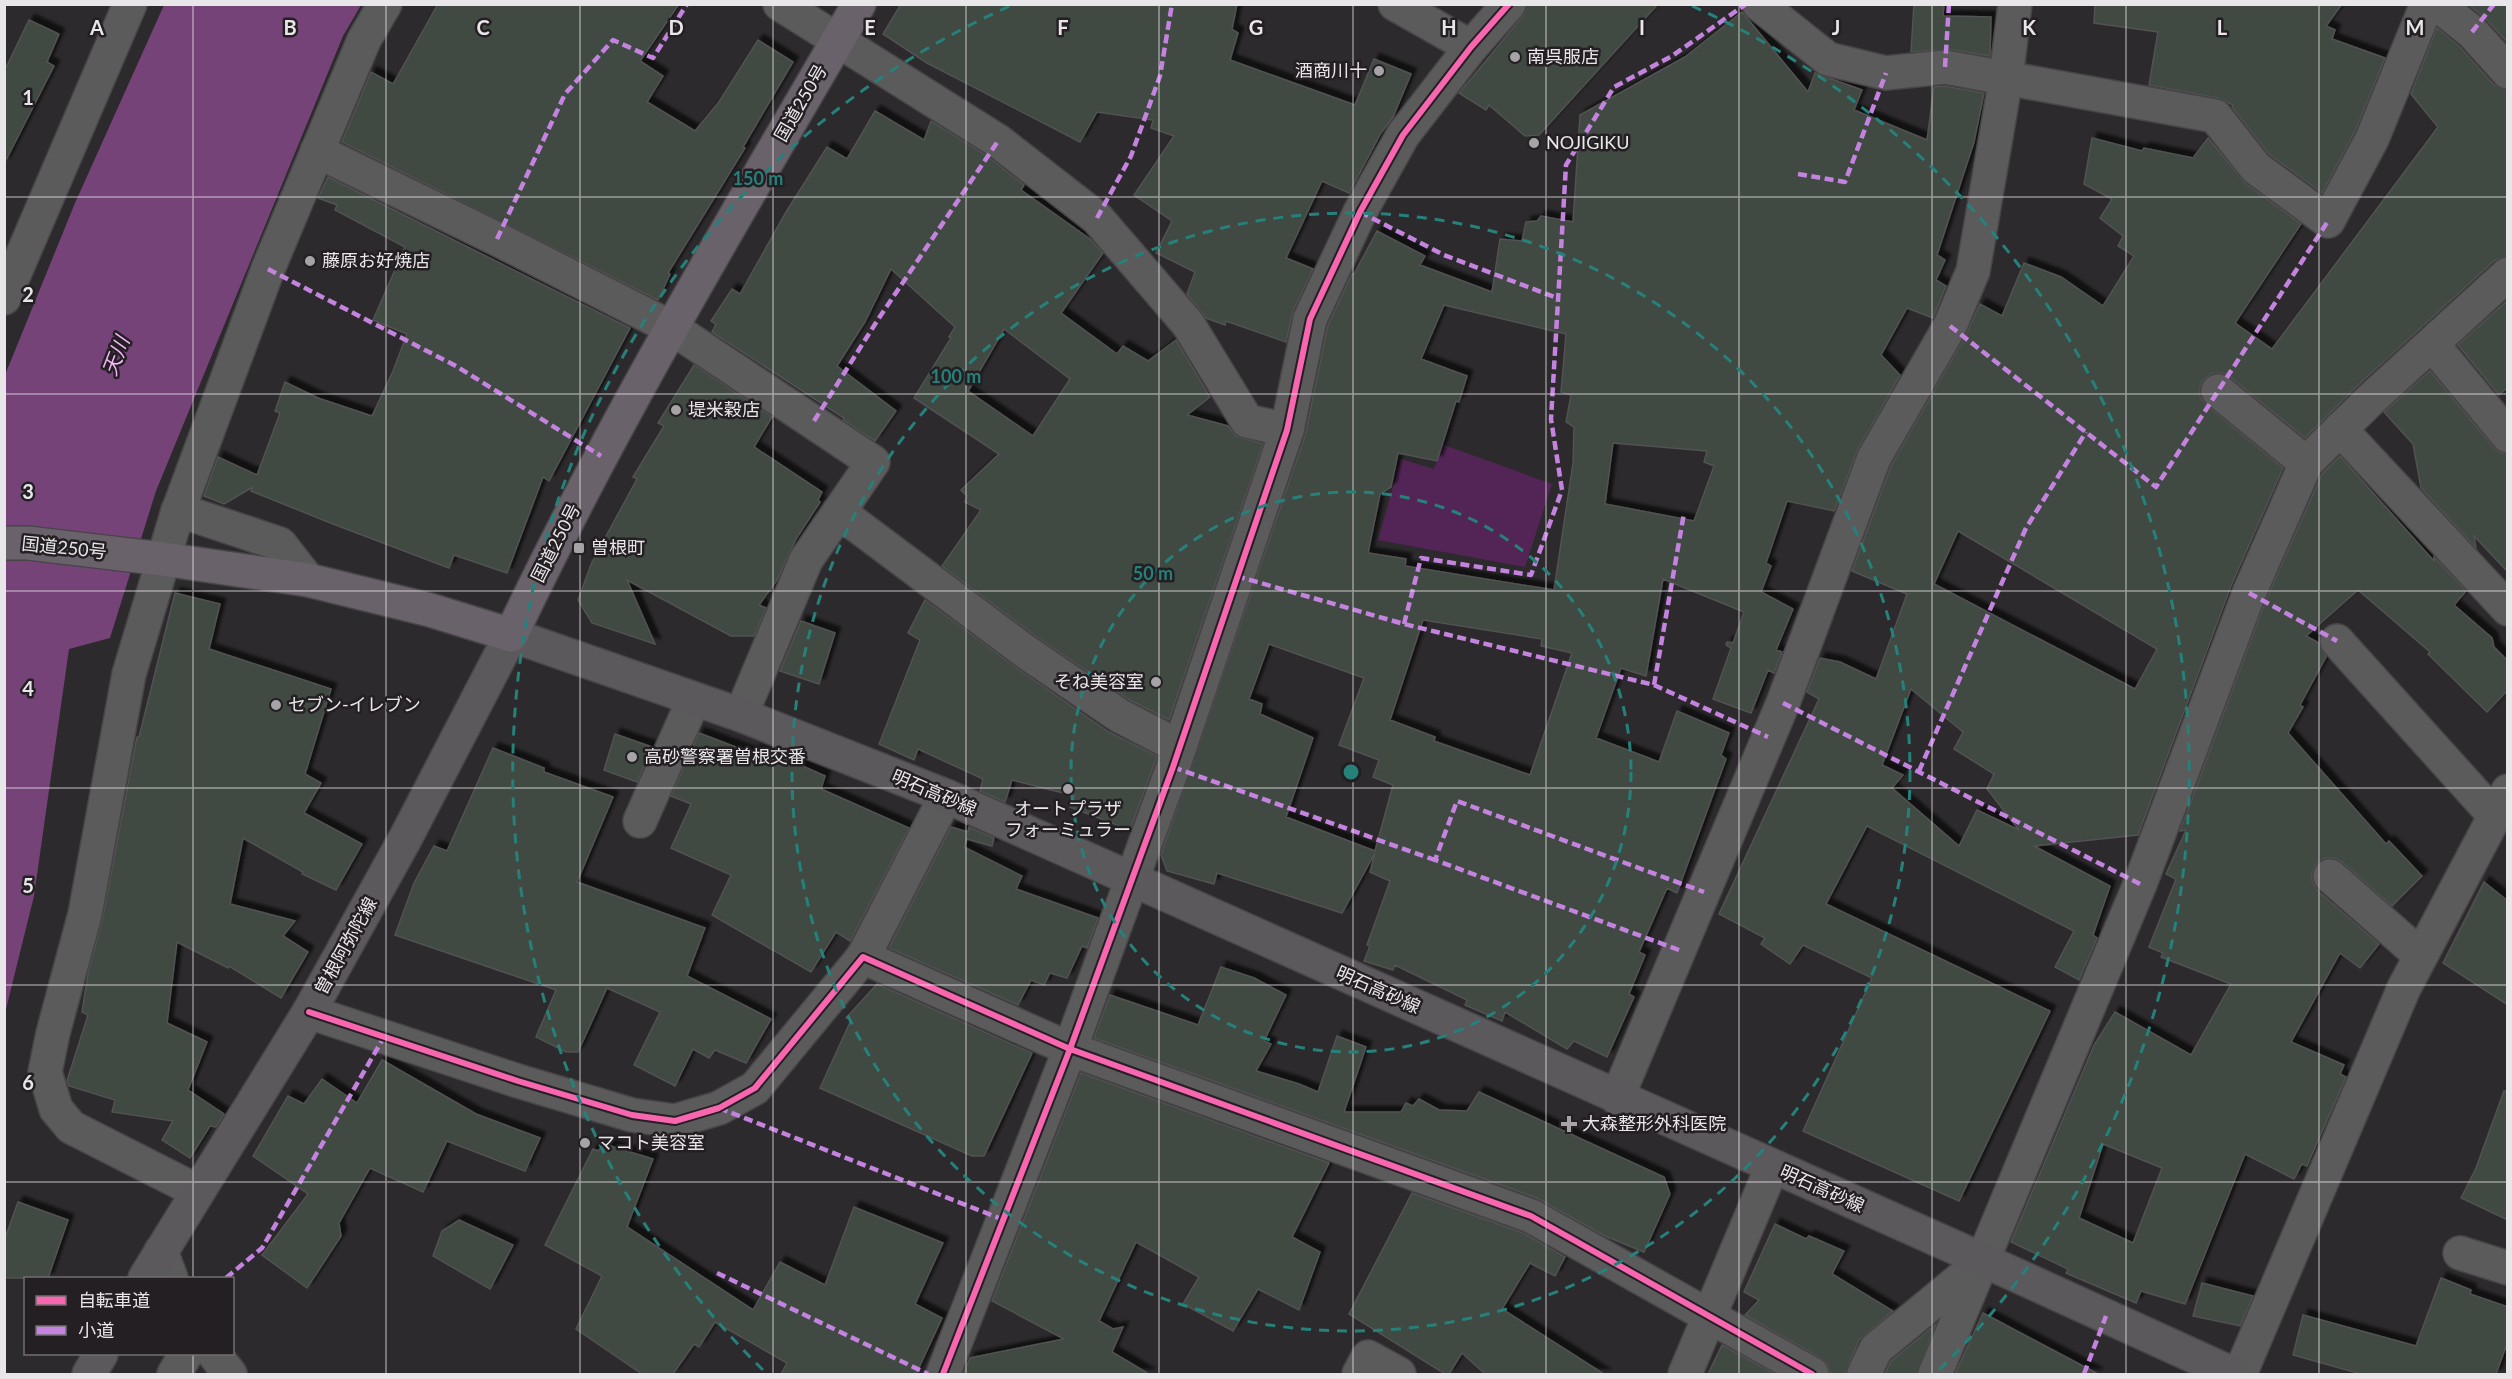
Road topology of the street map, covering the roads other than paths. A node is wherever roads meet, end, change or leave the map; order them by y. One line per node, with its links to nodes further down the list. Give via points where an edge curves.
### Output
1 (130, 4): 17 (street)
2 (385, 4): 15 (street, via 364,40)
3 (780, 4): 11 (street)
4 (859, 4): 11 (highway, 国道250号)
5 (1395, 4): 12 (street)
6 (1509, 4): 12 (street)
7 (1760, 4): 14 (street, via 1828,59 1886,73 1945,67)
8 (2015, 4): 14 (street)
9 (2427, 4): 14 (street, via 2372,139 2328,220 2256,168 2216,116)
10 (2437, 4): 13 (street, via 2472,32)
11 (838, 40): 18 (highway, 国道250号); 22 (street, via 998,141 1097,218 1188,324 1247,421)
12 (1472, 47): 22 (street, via 1403,135 1360,212 1310,319)
13 (2508, 72)
14 (2006, 78): 45 (street, via 1973,271 1950,326 1874,458 1783,703)
15 (316, 151): 18 (street); 25 (street)
16 (2508, 274): 19 (street)
17 (4, 298)
18 (672, 328): 26 (street, via 873,462); 31 (highway, 国道250号, via 559,535)
19 (2432, 344): 21 (street); 23 (street)
20 (2218, 391): 24 (street)
21 (2340, 429): 24 (street); 30 (street)
22 (1287, 430): 35 (street)
23 (2508, 436)
24 (2306, 463): 49 (street, via 2249,593 2140,884)
25 (178, 510): 28 (street); 29 (street, via 280,544)
26 (839, 512): 34 (street, via 806,560); 35 (street, via 1026,652 1120,716)
27 (4, 543): 28 (highway, 国道250号)
28 (158, 559): 29 (highway, 国道250号); 47 (street, via 129,674 84,914 45,1072 56,1108 71,1127)
29 (308, 580): 31 (highway, 国道250号)
30 (2508, 609)
31 (511, 635): 33 (main road, 明石高砂線); 43 (main road, 曽根阿弥陀線)
32 (2337, 641): 37 (street)
33 (694, 699): 34 (main road, 明石高砂線); 38 (street)
34 (741, 715): 36 (main road, 明石高砂線)
35 (1180, 747): 40 (street)
36 (946, 796): 40 (main road, 明石高砂線); 42 (street)
37 (2501, 803): 41 (street)
38 (640, 821)
39 (2330, 876): 41 (street)
40 (1133, 880): 44 (street); 45 (main road, 明石高砂線)
41 (2420, 955): 67 (street)
42 (863, 957): 43 (street, via 754,1088 719,1108 675,1121 632,1116); 44 (street)
43 (309, 1012): 47 (main road, 曽根阿弥陀線)
44 (1070, 1049): 52 (street, via 1531,1216); 59 (street)
45 (1617, 1098): 46 (main road, 明石高砂線)
46 (1772, 1167): 49 (main road, 明石高砂線); 52 (street)
47 (197, 1191): 51 (main road, 曽根阿弥陀線)
48 (2460, 1253): 50 (street)
49 (1983, 1260): 64 (street, via 1876,1349); 65 (street); 66 (main road, 明石高砂線)
50 (2508, 1268)
51 (159, 1269)
52 (1709, 1318): 62 (street); 63 (street)
53 (100, 1355): 56 (main road)
54 (185, 1355): 57 (street)
55 (216, 1355): 58 (street)
56 (89, 1374)
57 (174, 1374)
58 (230, 1374)
59 (943, 1374)
60 (1359, 1374): 61 (street, via 1368,1357)
61 (1399, 1374)
62 (1685, 1374)
63 (1812, 1374)
64 (1863, 1374)
65 (1935, 1374)
66 (2233, 1374)
67 (2240, 1374)

